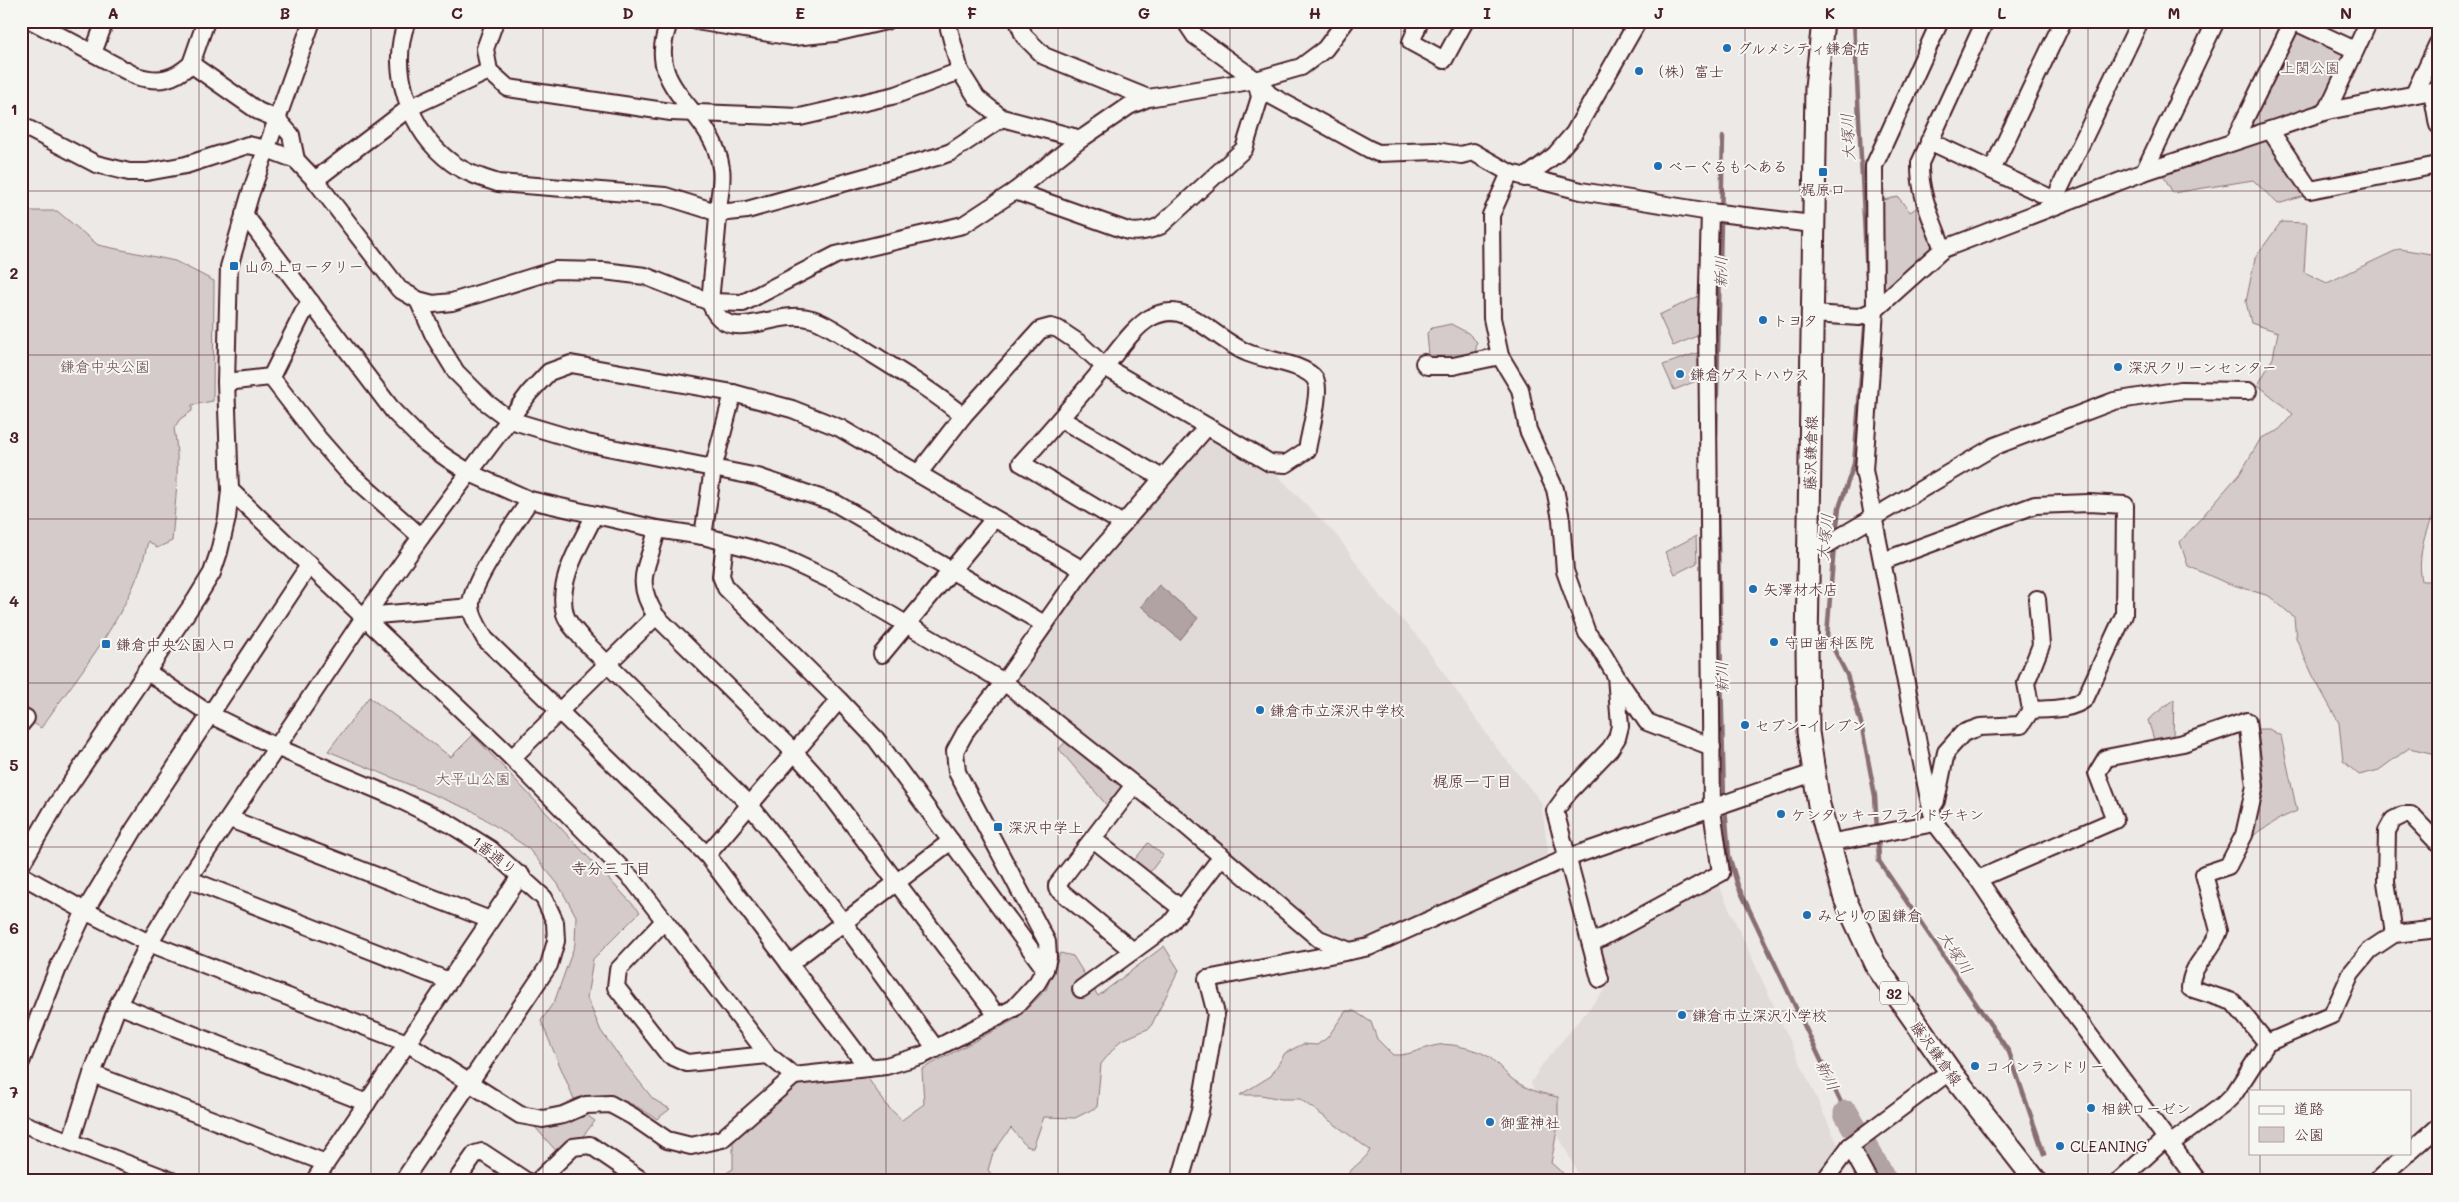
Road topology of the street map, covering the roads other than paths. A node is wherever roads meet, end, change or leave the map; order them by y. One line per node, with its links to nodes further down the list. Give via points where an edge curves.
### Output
1 (32, 21): 26 (street)
2 (105, 21): 26 (street)
3 (206, 21): 27 (street)
4 (312, 21): 38 (street)
5 (407, 21): 34 (street, via 399,53)
6 (494, 21): 28 (street, via 485,49)
7 (670, 21): 36 (street, via 662,56 665,74)
8 (696, 21): 9 (street, via 793,37 835,33)
9 (886, 21)
10 (947, 21): 29 (street)
11 (1018, 21): 33 (street, via 1024,36 1044,56)
12 (1188, 21): 30 (street, via 1195,36)
13 (1346, 21): 30 (street, via 1337,36 1314,59 1292,71)
14 (1420, 21): 15 (street, via 1411,42 1444,60)
15 (1465, 21)
16 (1638, 21): 50 (street, via 1574,133 1554,155)
17 (1823, 21): 57 (main road, 藤沢鎌倉線 / 32, via 1816,88)
18 (1940, 21): 62 (street, via 1874,166)
19 (1985, 21): 43 (street)
20 (2063, 21): 48 (street)
21 (2140, 21): 53 (street)
22 (2216, 21): 49 (street)
23 (2369, 21): 25 (street)
24 (2438, 43): 32 (street)
25 (2355, 50): 35 (street); 44 (street, via 2293,21)
26 (93, 53): 27 (street, via 151,81 170,79)
27 (191, 64): 38 (street, via 258,111)
28 (489, 71): 34 (street); 36 (street, via 508,88)
29 (960, 71): 36 (street, via 896,95 800,117); 37 (street, via 977,98)
30 (1256, 80): 33 (street); 50 (street, via 1270,95 1378,153 1436,151 1461,155 1473,152); 52 (street, via 1260,97 1244,149 1160,226 1138,233 1128,231)
31 (2435, 90): 32 (street); 39 (street)
32 (2414, 94): 35 (street)
33 (1148, 98): 42 (street, via 1129,106)
34 (409, 108): 51 (street); 55 (street, via 434,146 452,162 481,178 498,183 665,196)
35 (2327, 111): 41 (street)
36 (696, 113): 55 (street, via 712,139 722,168)
37 (1002, 118): 42 (street); 55 (street, via 940,156 747,210)
38 (277, 119): 45 (street); 46 (street, via 291,135)
39 (2438, 124)
40 (21, 125): 45 (street, via 96,164 129,172 186,165 248,145)
41 (2270, 130): 44 (street); 47 (street, via 2310,190)
42 (1081, 139): 52 (street)
43 (1929, 141): 48 (street); 58 (street, via 1920,163 1921,188)
44 (2234, 141): 49 (street)
45 (267, 149): 46 (street); 56 (street)
46 (296, 160): 51 (street)
47 (2438, 165)
48 (1992, 170): 53 (street)
49 (2144, 172): 53 (street)
50 (1518, 175): 54 (street, via 1581,191); 64 (street, via 1492,215 1492,318)
51 (315, 180): 59 (street, via 399,289)
52 (1015, 192): 61 (street, via 963,225 836,255 743,303)
53 (2055, 203): 58 (street)
54 (1710, 212): 57 (street); 110 (street, via 1707,322)
55 (719, 213): 61 (street)
56 (244, 214): 60 (street); 68 (street, via 229,266)
57 (1813, 224): 63 (main road, 藤沢鎌倉線 / 32)
58 (1944, 249): 62 (street)
59 (418, 300): 61 (street, via 433,304 452,302 555,270 580,270 644,276); 73 (street, via 434,336 456,372 487,403)
60 (312, 302): 67 (street); 76 (street, via 394,412 424,442)
61 (710, 302): 71 (street, via 719,319 731,326 787,315 811,318)
62 (1875, 310): 63 (street, via 1859,317); 82 (street, via 1864,470)
63 (1812, 314): 89 (main road, 藤沢鎌倉線 / 32)
64 (1500, 356): 65 (street, via 1453,366); 103 (street, via 1520,389 1528,430 1556,489 1565,571 1587,633)
65 (1424, 364)
66 (1105, 367): 71 (street, via 1058,329 1045,328); 72 (street); 74 (street); 74 (street, via 1142,323 1171,312 1190,317 1249,354 1299,368 1316,380 1307,450 1286,464 1270,463)
67 (271, 377): 68 (street); 87 (street, via 346,470)
68 (226, 382): 79 (street)
69 (2248, 392): 82 (street, via 2181,390 2114,401 1995,446)
70 (733, 393): 73 (street, via 572,364 550,372 530,392); 75 (street); 77 (street, via 792,409 840,428)
71 (963, 416): 77 (street)
72 (1060, 419): 78 (street); 84 (street, via 1021,463)
73 (510, 420): 75 (street, via 587,443); 76 (street)
74 (1206, 428): 78 (street)
75 (713, 469): 86 (street); 93 (street, via 758,478 835,503)
76 (470, 472): 80 (street); 87 (street)
77 (918, 474): 83 (street)
78 (1162, 478): 84 (street)
79 (230, 490): 91 (street); 102 (street, via 227,518 212,573)
80 (530, 500): 81 (street); 95 (street, via 475,587)
81 (594, 516): 85 (street); 101 (street, via 562,592 565,615 585,642)
82 (1873, 516): 89 (street, via 1828,544); 90 (street)
83 (993, 520): 92 (street); 93 (street)
84 (1123, 524): 92 (street)
85 (657, 529): 86 (street); 97 (street, via 642,579 646,600)
86 (703, 536): 88 (street)
87 (421, 537): 96 (street)
88 (725, 542): 98 (street, via 790,561 835,582); 105 (street, via 721,576 726,588)
89 (1808, 548): 113 (main road, 藤沢鎌倉線 / 32, via 1808,732)
90 (1882, 561): 106 (street, via 2035,505 2089,503 2126,506 2124,615 2085,699 2080,704); 117 (street)
91 (310, 564): 96 (street); 108 (street)
92 (1083, 570): 99 (street)
93 (952, 571): 98 (street); 99 (street)
94 (2038, 599): 106 (street, via 2041,645 2026,683)
95 (471, 607): 96 (street); 107 (street, via 485,638)
96 (365, 616): 109 (street); 112 (street)
97 (656, 616): 101 (street); 111 (street)
98 (908, 624): 100 (street); 104 (street)
99 (1044, 624): 104 (street)
100 (882, 654)
101 (607, 662): 107 (street); 115 (street)
102 (146, 671): 108 (street, 1番通り); 126 (street, via 54,808)
103 (1616, 676): 110 (street, via 1647,722); 125 (street, via 1620,726 1616,738 1555,811)
104 (1004, 682): 114 (street); 144 (street, via 960,740 955,751 957,772 1039,925 1046,942 1048,957)
105 (840, 700): 111 (street); 120 (street, via 876,739)
106 (2031, 710): 117 (street, via 2020,725 1980,727 1964,733 1946,752)
107 (559, 711): 112 (street); 123 (street)
108 (211, 715): 109 (street, 1番通り); 133 (street, via 135,828)
109 (276, 746): 118 (street); 128 (street, 1番通り, via 450,824 490,849)
110 (1712, 747): 116 (street)
111 (794, 752): 115 (street); 131 (street, via 821,782)
112 (512, 758): 135 (street, via 634,881)
113 (1813, 773): 116 (street); 121 (main road, 藤沢鎌倉線 / 32)
114 (1134, 785): 119 (street); 124 (street)
115 (749, 804): 123 (street); 136 (street)
116 (1712, 810): 125 (street); 140 (street, via 1721,873)
117 (1933, 816): 121 (street); 130 (street)
118 (230, 818): 129 (street); 134 (street)
119 (1093, 839): 132 (street); 141 (street, via 1057,888)
120 (951, 841): 131 (street); 144 (street)
121 (1828, 843): 156 (main road, 藤沢鎌倉線 / 32, via 1845,899 1875,964)
122 (2438, 843): 138 (street, via 2411,815 2393,820 2387,831 2386,882)
123 (707, 855): 143 (street)
124 (1222, 856): 132 (street); 142 (street, via 1319,939)
125 (1568, 858): 140 (street); 142 (street, via 1369,947)
126 (21, 865)
127 (21, 875): 133 (street)
128 (520, 875): 134 (street); 159 (street, 1番通り, via 544,898 555,922 556,941 550,965)
129 (188, 879): 139 (street); 146 (street)
130 (1978, 879): 151 (street, via 2115,820 2097,773 2106,758 2183,743 2246,721 2255,786 2244,835 2228,866 2204,874 2219,931 2193,970 2190,988 2233,1002); 165 (street, via 2023,946)
131 (896, 882): 136 (street); 149 (street)
132 (1182, 909): 141 (street, via 1170,924)
133 (85, 911): 139 (street); 154 (street, via 58,968)
134 (490, 920): 146 (street)
135 (664, 922): 153 (street); 153 (street, via 618,970 616,987 669,1055 687,1063)
136 (844, 923): 143 (street); 152 (street)
137 (2438, 929): 138 (street)
138 (2394, 934): 151 (street, via 2370,950 2351,973 2332,1015)
139 (149, 943): 148 (street); 150 (street)
140 (1592, 943): 145 (street)
141 (1133, 951): 147 (street)
142 (1350, 951): 176 (street, via 1207,979 1216,1014 1200,1111)
143 (790, 964): 155 (street)
144 (1045, 969): 149 (street, via 1023,1000)
145 (1600, 979)
146 (449, 981): 150 (street)
147 (1081, 989)
148 (118, 1006): 157 (street); 160 (street)
149 (998, 1017): 152 (street)
150 (408, 1043): 159 (street); 160 (street)
151 (2267, 1043): 165 (street, via 2234,1094 2223,1105)
152 (936, 1049): 155 (street, via 905,1061)
153 (768, 1055): 158 (street)
154 (21, 1062)
155 (868, 1068): 158 (street)
156 (1950, 1071): 164 (street); 179 (main road, 藤沢鎌倉線 / 32)
157 (92, 1074): 163 (street); 168 (street)
158 (794, 1076): 159 (street, via 722,1139 691,1146 667,1140 610,1104 586,1105 543,1119 520,1114)
159 (470, 1084): 171 (street, 1番通り)
160 (367, 1103): 168 (street)
161 (21, 1123): 163 (street)
162 (2438, 1127): 166 (street)
163 (71, 1140): 169 (street)
164 (1857, 1141): 177 (street); 178 (street)
165 (2168, 1141): 180 (street); 181 (street)
166 (2412, 1149)
167 (2407, 1154): 182 (street)
168 (326, 1163): 170 (street)
169 (172, 1181)
170 (314, 1181)
171 (403, 1181)
172 (456, 1181): 173 (street, via 475,1154 482,1152)
173 (526, 1181)
174 (538, 1181): 175 (street, via 573,1147 590,1145)
175 (639, 1181)
176 (1180, 1181)
177 (1824, 1181)
178 (1869, 1181)
179 (2036, 1181)
180 (2120, 1181)
181 (2198, 1181)
182 (2376, 1181)

